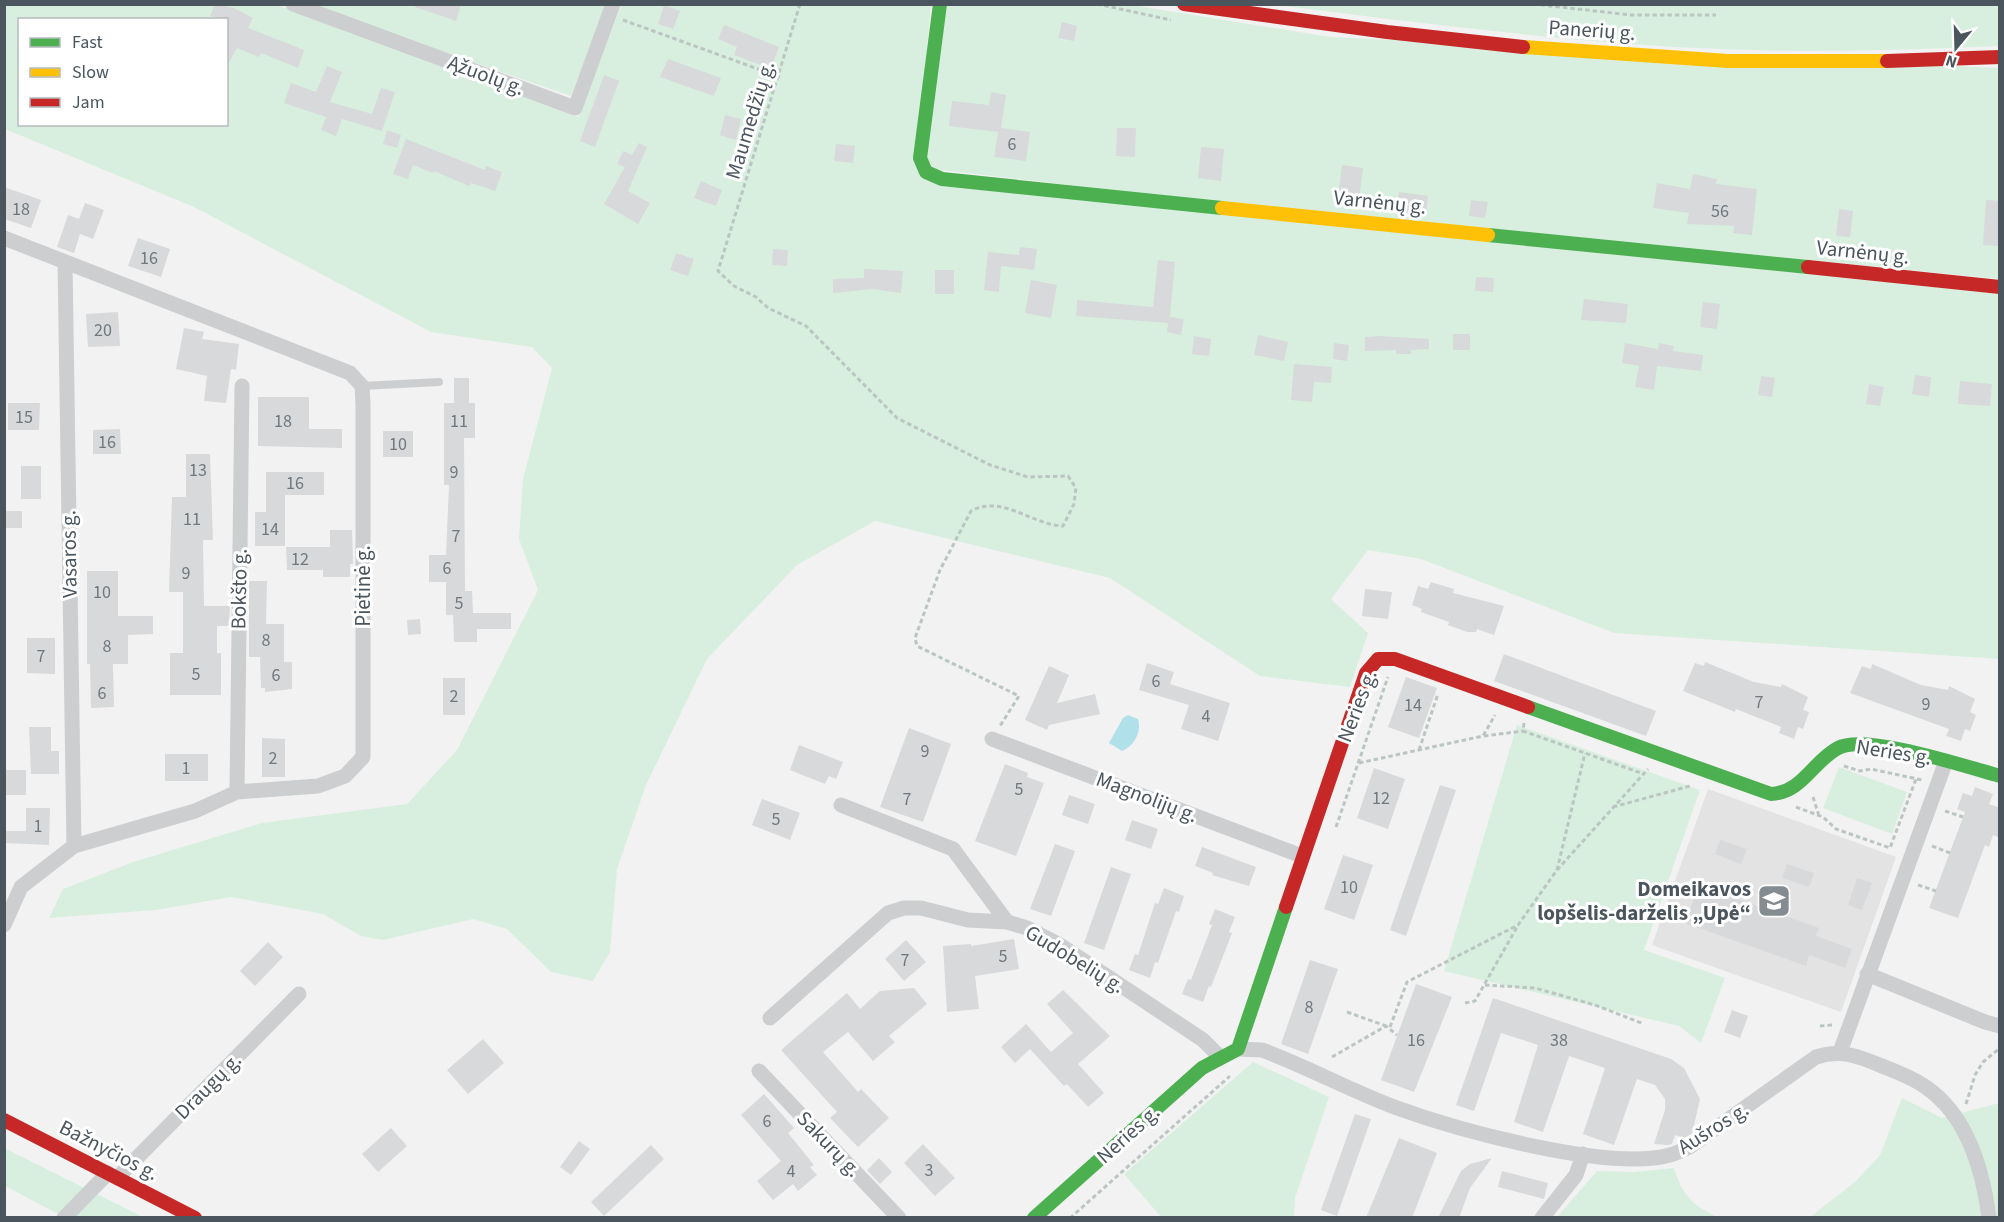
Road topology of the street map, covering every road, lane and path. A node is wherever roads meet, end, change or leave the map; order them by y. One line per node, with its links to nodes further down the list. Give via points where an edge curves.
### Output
1 (293, 4): 6 (street, Ąžuolų g., via 576,108)
2 (800, 4): 9 (path, Maumedžių g.)
3 (940, 4): 12 (street, Varnėnų g., via 920,158 926,172 942,179)
4 (1184, 4): 8 (street, Panerių g., via 1335,27 1728,61 1886,62)
5 (1533, 4): 7 (path, via 1631,15)
6 (611, 9): 9 (path)
7 (1716, 15)
8 (2000, 57)
9 (780, 77): 21 (path, Maumedžių g., via 718,271 768,308 806,326 897,418 990,465 1028,477 1068,476 1076,488 1074,504 1063,526 1046,525 995,505 971,510 940,570 915,638 917,646 1019,696)
10 (4, 238): 11 (street)
11 (65, 262): 15 (street, via 350,373); 36 (street, Vasaros g.)
12 (2000, 287)
13 (439, 382): 15 (lane)
14 (242, 386): 28 (street, Bokšto g.)
15 (362, 386): 28 (street, Pietinė g., via 363,757 345,776 318,786)
16 (1395, 659): 22 (path, via 1359,763); 23 (street, Neries g., via 1771,794 1789,791 1846,744); 38 (street, Neries g., via 1378,659 1366,673)
17 (1441, 687): 22 (path)
18 (1499, 708): 20 (path)
19 (1523, 731): 20 (path)
20 (1483, 736): 22 (path)
21 (993, 739): 38 (street, Magnolijų g.)
22 (1419, 750)
23 (1946, 761): 24 (street, Neries g.); 45 (street, Neries g.)
24 (2000, 776)
25 (1916, 779): 33 (path, via 1890,848 1836,829)
26 (1692, 785): 31 (path)
27 (1809, 787): 33 (path)
28 (237, 792): 36 (street, Pietinė g., via 195,811)
29 (1788, 804): 33 (path)
30 (841, 805): 42 (street, via 954,849)
31 (1612, 807): 39 (path); 39 (path, via 1641,773 1585,753)
32 (1941, 809): 34 (path)
33 (1819, 816)
34 (1963, 817)
35 (1928, 844): 37 (path)
36 (74, 846): 43 (street, Pietinė g., via 21,887)
37 (1950, 852)
38 (1302, 856): 56 (street, Neries g.)
39 (1557, 870): 44 (path)
40 (1913, 883): 41 (path)
41 (1936, 891)
42 (1007, 922): 50 (street, Gudobelių g., via 968,920 921,908 888,913); 58 (street, Gudobelių g., via 1060,945 1203,1040)
43 (4, 925)
44 (1518, 925): 46 (path); 53 (path, via 1407,982)
45 (1867, 974): 52 (street); 57 (street, Neries g.)
46 (1485, 985): 48 (path, via 1475,1002); 51 (path, via 1535,988)
47 (299, 994): 65 (street, Draugų g.)
48 (1464, 1003)
49 (1347, 1012): 53 (path)
50 (770, 1018)
51 (1644, 1024)
52 (2000, 1026)
53 (1388, 1027): 54 (path); 59 (path)
54 (1397, 1035)
55 (2000, 1048): 62 (path, via 1975,1075)
56 (1238, 1049): 58 (street, Neries g.); 64 (street, Aušros g., via 1262,1050 1420,1115 1483,1134)
57 (1840, 1052): 64 (street, Aušros g., via 1815,1057 1727,1123 1671,1155 1630,1159); 72 (street, via 1905,1075 1926,1087 1953,1112 1975,1158)
58 (1220, 1057): 69 (street, Neries g., via 1202,1068)
59 (1332, 1057)
60 (759, 1071): 68 (street, Sakurų g.)
61 (1232, 1075): 70 (path)
62 (1965, 1107)
63 (4, 1120): 65 (street, Bažnyčios g.)
64 (1583, 1155): 71 (street, via 1576,1175)
65 (112, 1175): 66 (street, Draugų g.); 67 (street, Bažnyčios g.)
66 (64, 1218)
67 (195, 1218)
68 (899, 1218)
69 (1034, 1218)
70 (1070, 1218)
71 (1542, 1218)
72 (1989, 1218)

